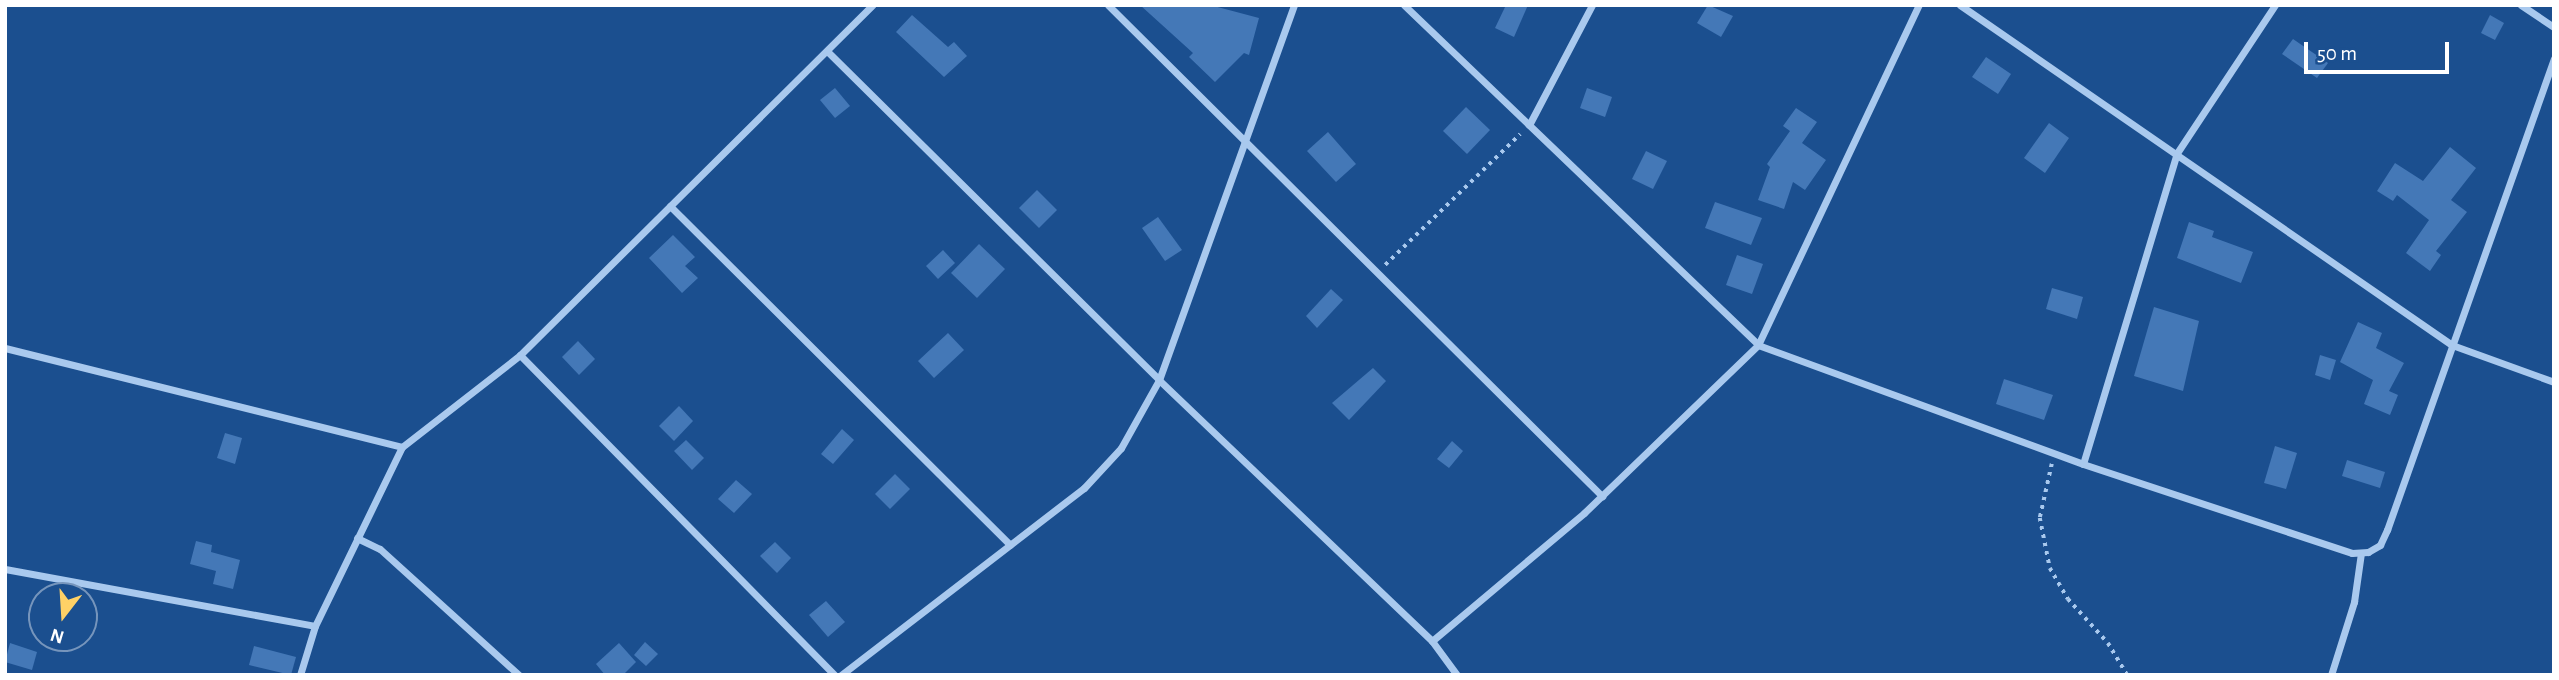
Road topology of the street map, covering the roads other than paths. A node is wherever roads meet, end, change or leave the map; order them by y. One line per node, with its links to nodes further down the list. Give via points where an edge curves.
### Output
1 (873, 5): 13 (street)
2 (1108, 5): 16 (street)
3 (1294, 5): 16 (street)
4 (1404, 5): 15 (street)
5 (1592, 5): 15 (street)
6 (1919, 5): 19 (street)
7 (1959, 5): 17 (street)
8 (2275, 5): 17 (street)
9 (2521, 5): 11 (street)
10 (2537, 5): 11 (street)
11 (2533, 14): 12 (street)
12 (2554, 27)
13 (827, 51): 18 (street); 23 (street)
14 (2554, 59): 20 (street)
15 (1529, 125): 19 (street)
16 (1245, 143): 23 (street); 27 (street)
17 (2177, 153): 20 (street); 26 (street)
18 (670, 206): 22 (street); 29 (street)
19 (1758, 345): 26 (street); 27 (street)
20 (2452, 345): 24 (street); 30 (street, via 2387,530 2380,545)
21 (5, 348): 25 (street)
22 (520, 355): 25 (street); 36 (street)
23 (1159, 380): 29 (street, via 1121,448 1084,488); 33 (street)
24 (2554, 382)
25 (402, 447): 28 (street)
26 (2083, 464): 30 (street)
27 (1602, 496): 33 (street)
28 (357, 538): 32 (street); 35 (street, via 380,549)
29 (1010, 545): 37 (street)
30 (2361, 553): 39 (street, via 2359,581)
31 (5, 569): 32 (street)
32 (315, 626): 34 (street)
33 (1432, 641): 38 (street)
34 (300, 675)
35 (519, 675)
36 (834, 675)
37 (841, 675)
38 (1457, 675)
39 (2331, 675)

